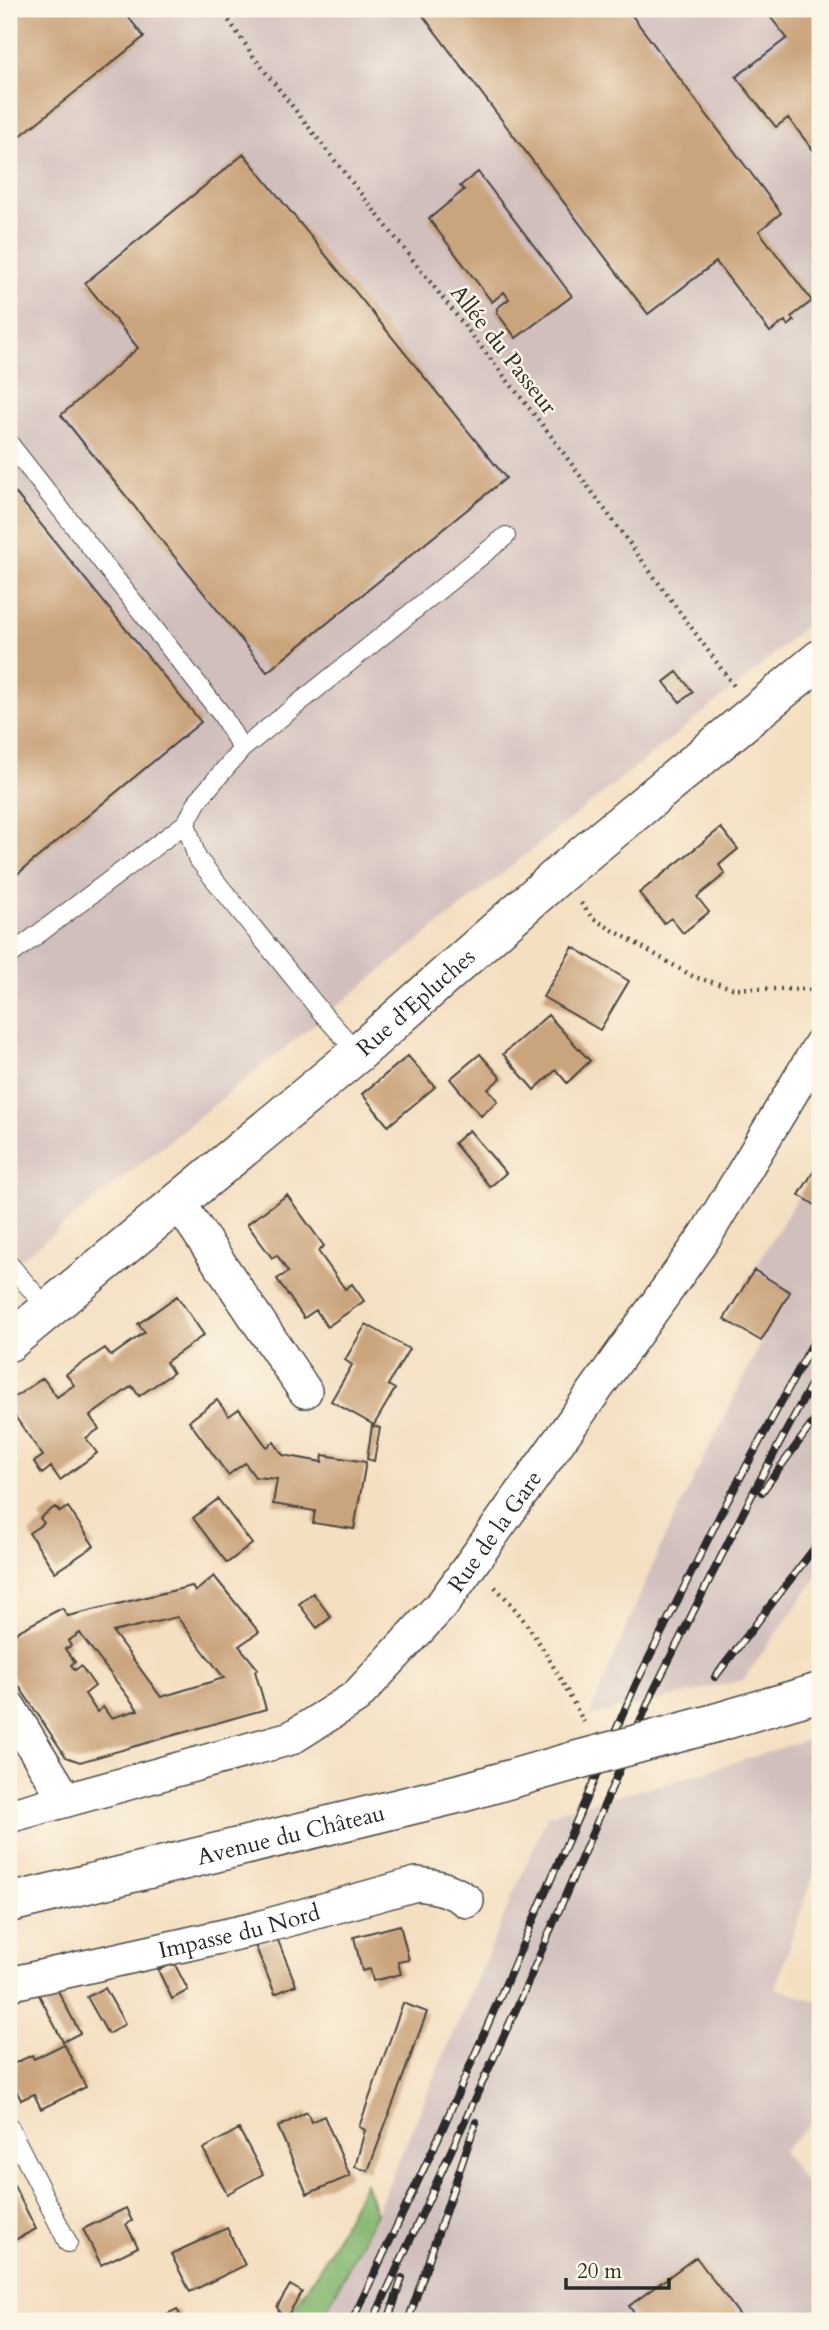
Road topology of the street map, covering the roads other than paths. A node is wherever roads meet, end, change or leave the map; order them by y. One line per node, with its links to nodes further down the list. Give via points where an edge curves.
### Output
1 (9, 443): 4 (lane, via 222,715)
2 (506, 536): 4 (lane)
3 (820, 659): 8 (street, Rue d'Epluches, via 560,874)
4 (242, 749): 5 (lane, via 199,799)
5 (186, 823): 6 (lane); 8 (lane, via 197,858)
6 (9, 956)
7 (820, 1045): 16 (street, Rue de la Gare, via 706,1235 444,1602 356,1696 291,1738)
8 (358, 1053): 9 (street, Rue d'Epluches)
9 (179, 1203): 11 (street, Rue d'Epluches); 13 (street)
10 (9, 1264): 11 (lane)
11 (49, 1310): 12 (street, Rue d'Epluches)
12 (9, 1342)
13 (305, 1391)
14 (820, 1692): 19 (street, Avenue du Château, bridge, via 411,1805)
15 (9, 1707): 16 (street)
16 (66, 1800): 17 (street, Rue de la Gare)
17 (9, 1816)
18 (467, 1901): 20 (street, Impasse du Nord, via 438,1886 416,1884 255,1929)
19 (9, 1903)
20 (9, 1984)
21 (9, 2126): 22 (lane)
22 (68, 2243)

